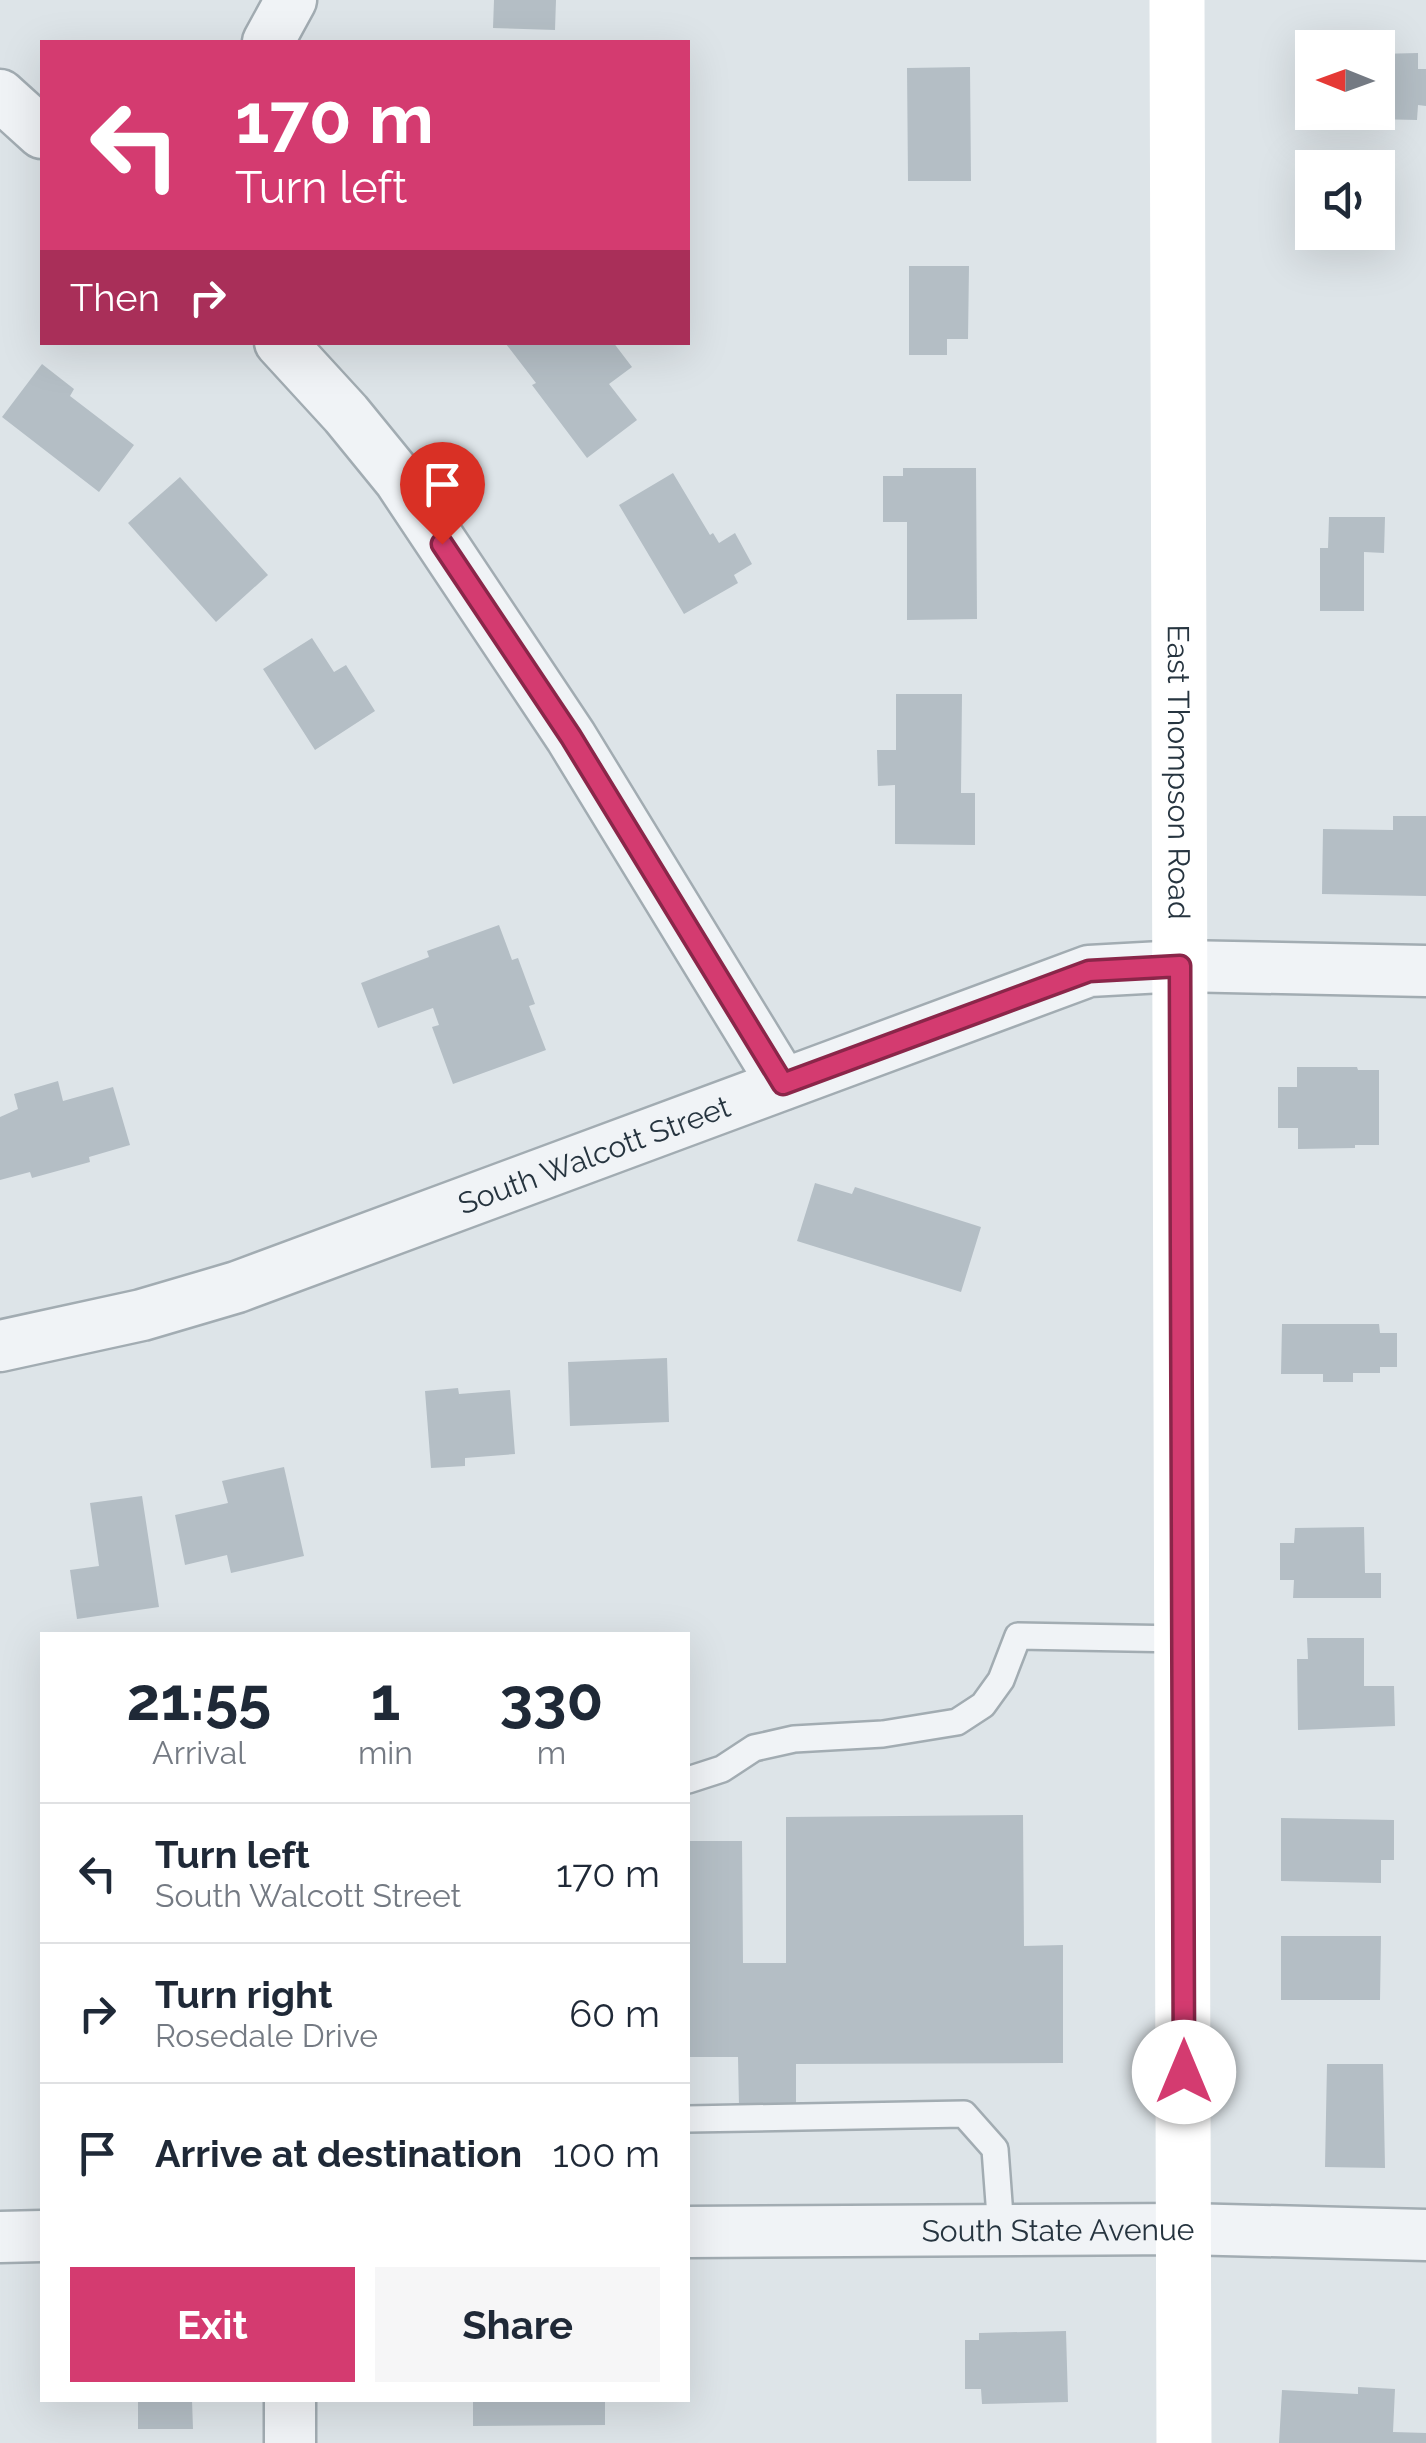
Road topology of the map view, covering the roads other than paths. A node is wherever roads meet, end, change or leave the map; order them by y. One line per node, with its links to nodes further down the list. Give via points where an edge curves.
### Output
1 (292, 0): 3 (street)
2 (1177, 0): 7 (main road, East Thompson Road)
3 (269, 40)
4 (0, 95): 5 (street)
5 (40, 131)
6 (283, 345): 9 (street, via 399,479 571,737)
7 (1180, 966): 8 (street, South Walcott Street); 9 (street, South Walcott Street, via 1089,971); 11 (main road, East Thompson Road)
8 (1426, 972)
9 (783, 1084): 10 (street, South Walcott Street, via 237,1287)
10 (0, 1346)
11 (1183, 1639): 12 (lane, via 1018,1636 1002,1680 983,1705 956,1722 754,1748); 14 (main road, East Thompson Road)
12 (690, 1779)
13 (690, 2118): 15 (lane, via 964,2114 995,2149)
14 (1185, 2229): 15 (street, South State Avenue); 17 (street, South State Avenue); 22 (main road, East Thompson Road)
15 (1001, 2230): 16 (street, South State Avenue)
16 (690, 2232)
17 (1426, 2235)
18 (0, 2236): 19 (street)
19 (40, 2236)
20 (290, 2402): 21 (street)
21 (290, 2443)
22 (1184, 2443)

